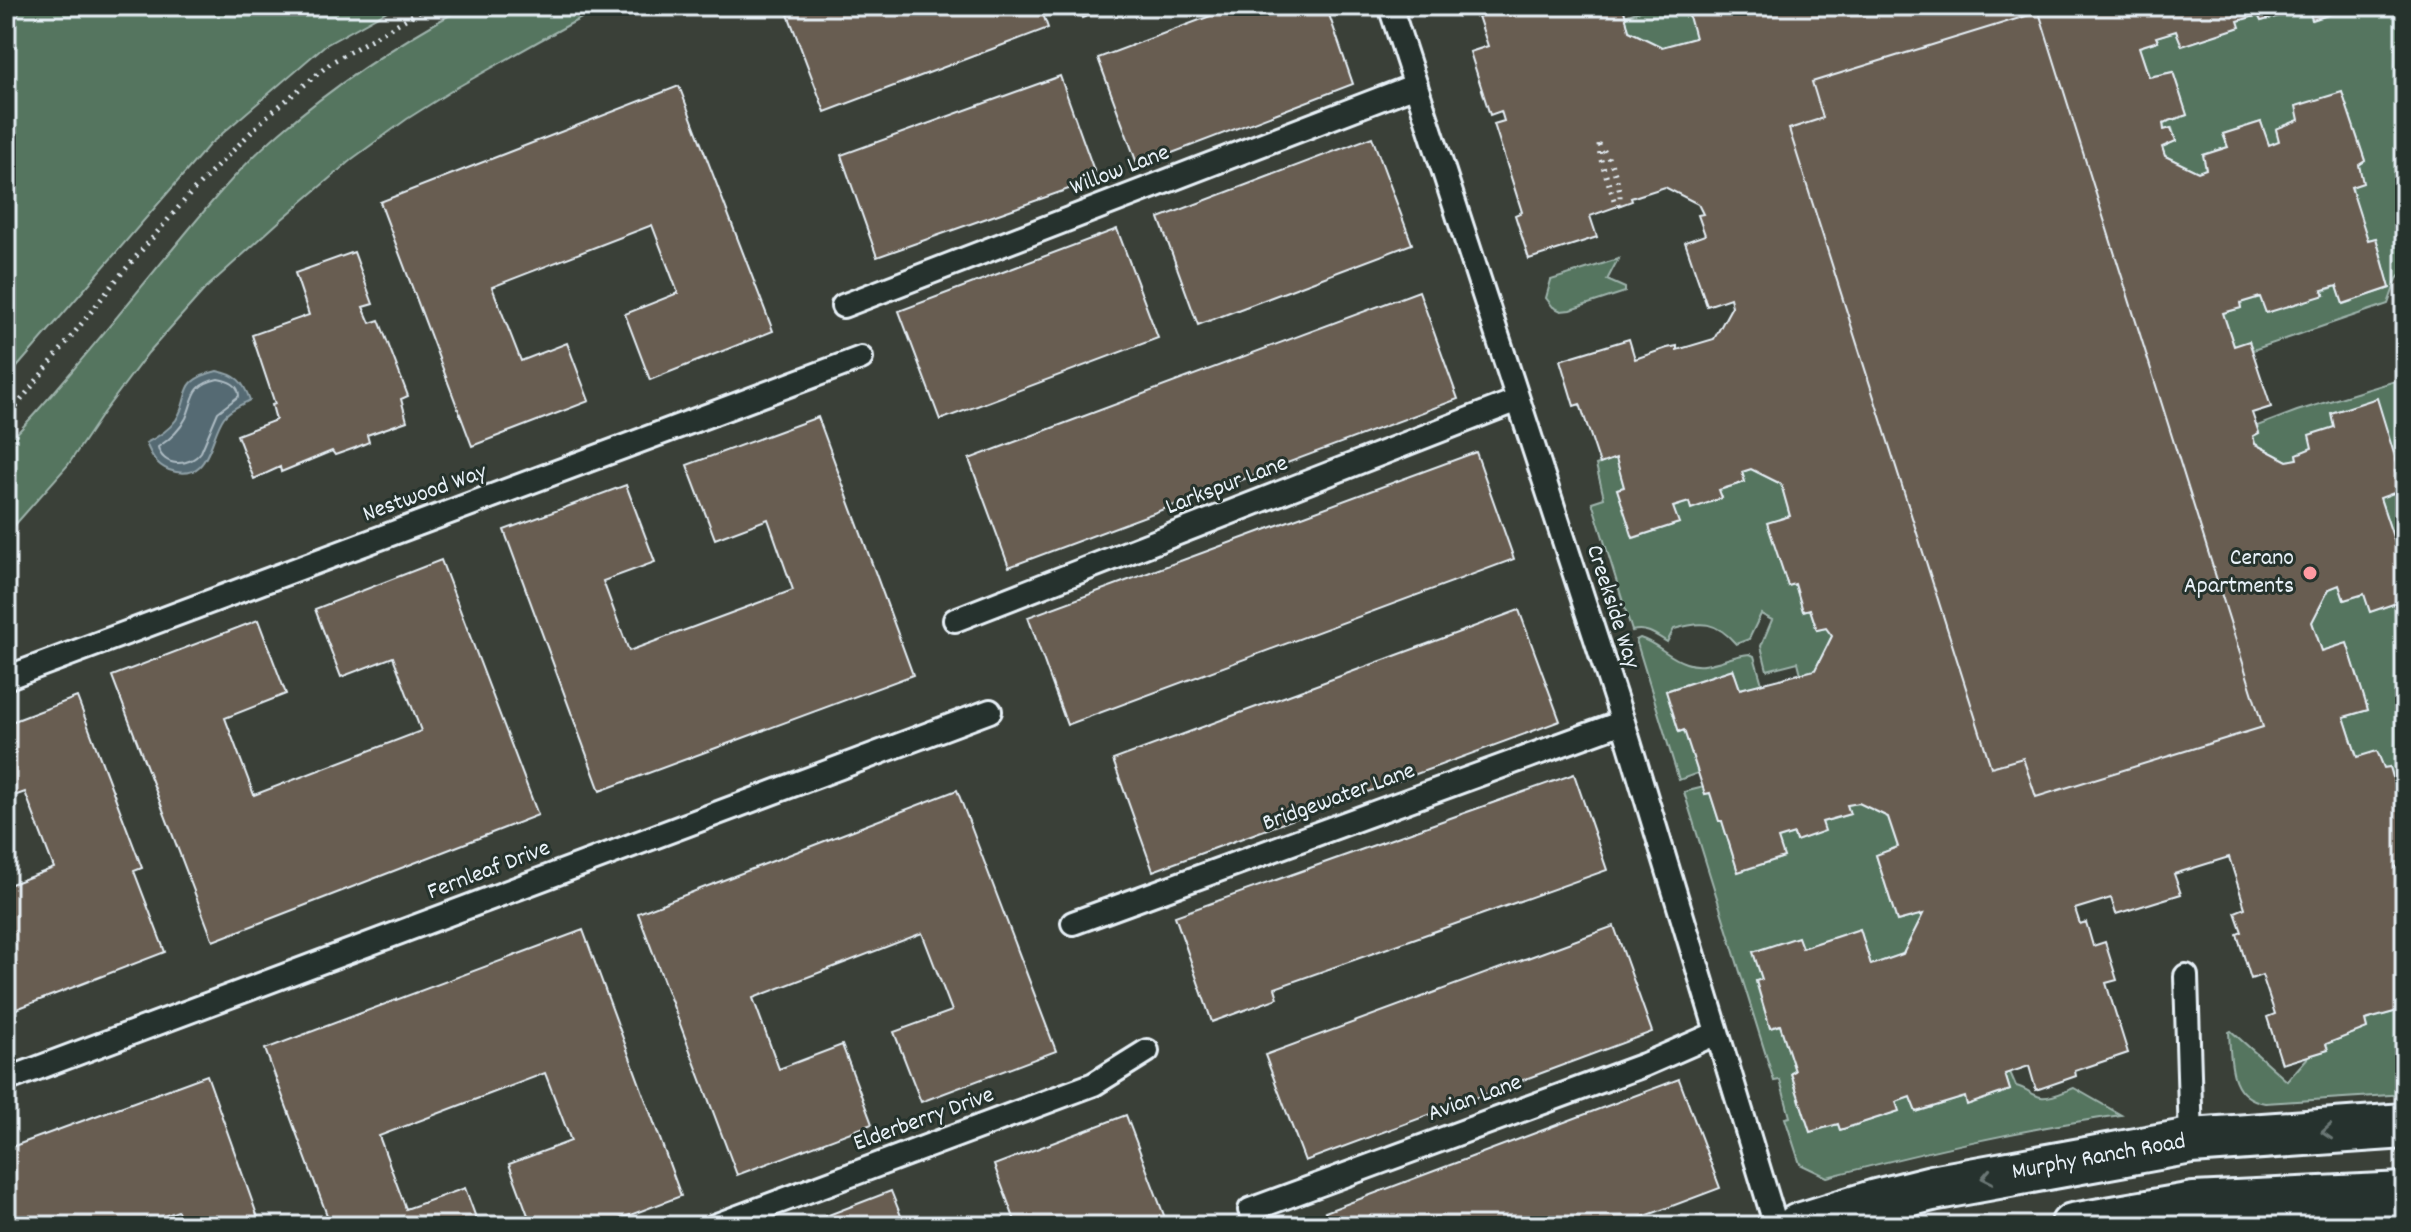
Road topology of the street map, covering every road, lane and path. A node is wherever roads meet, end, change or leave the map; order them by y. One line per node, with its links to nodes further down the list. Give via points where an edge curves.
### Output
1 (428, 6): 8 (path, via 332,62 266,117 190,194)
2 (1390, 6): 3 (lane, Creekside Way)
3 (1416, 85): 5 (lane, Willow Lane); 7 (lane, Creekside Way)
4 (1619, 206): 4 (path, via 1622,198 1608,154 1599,144)
5 (843, 306)
6 (861, 358): 10 (lane, Nestwood Way)
7 (1518, 400): 9 (lane, Larkspur Lane); 12 (lane, Creekside Way)
8 (6, 419)
9 (955, 620)
10 (6, 678)
11 (990, 711): 17 (lane, Fernleaf Drive)
12 (1623, 722): 13 (lane, Bridgewater Lane); 15 (lane, Creekside Way)
13 (1073, 923)
14 (2186, 976): 19 (lane)
15 (1717, 1033): 22 (lane, Avian Lane, via 1644,1065); 24 (lane, Creekside Way)
16 (1147, 1051): 23 (lane, Elderberry Drive, via 1094,1084)
17 (6, 1080)
18 (2405, 1126): 19 (street, Murphy Ranch Road, one-way to 19)
19 (2191, 1141): 21 (street); 25 (street, Murphy Ranch Road, one-way to 25, via 1932,1188)
20 (2405, 1195): 21 (street)
21 (2194, 1205): 26 (street)
22 (1250, 1210)
23 (714, 1226)
24 (1776, 1226)
25 (1799, 1226)
26 (2073, 1226)

